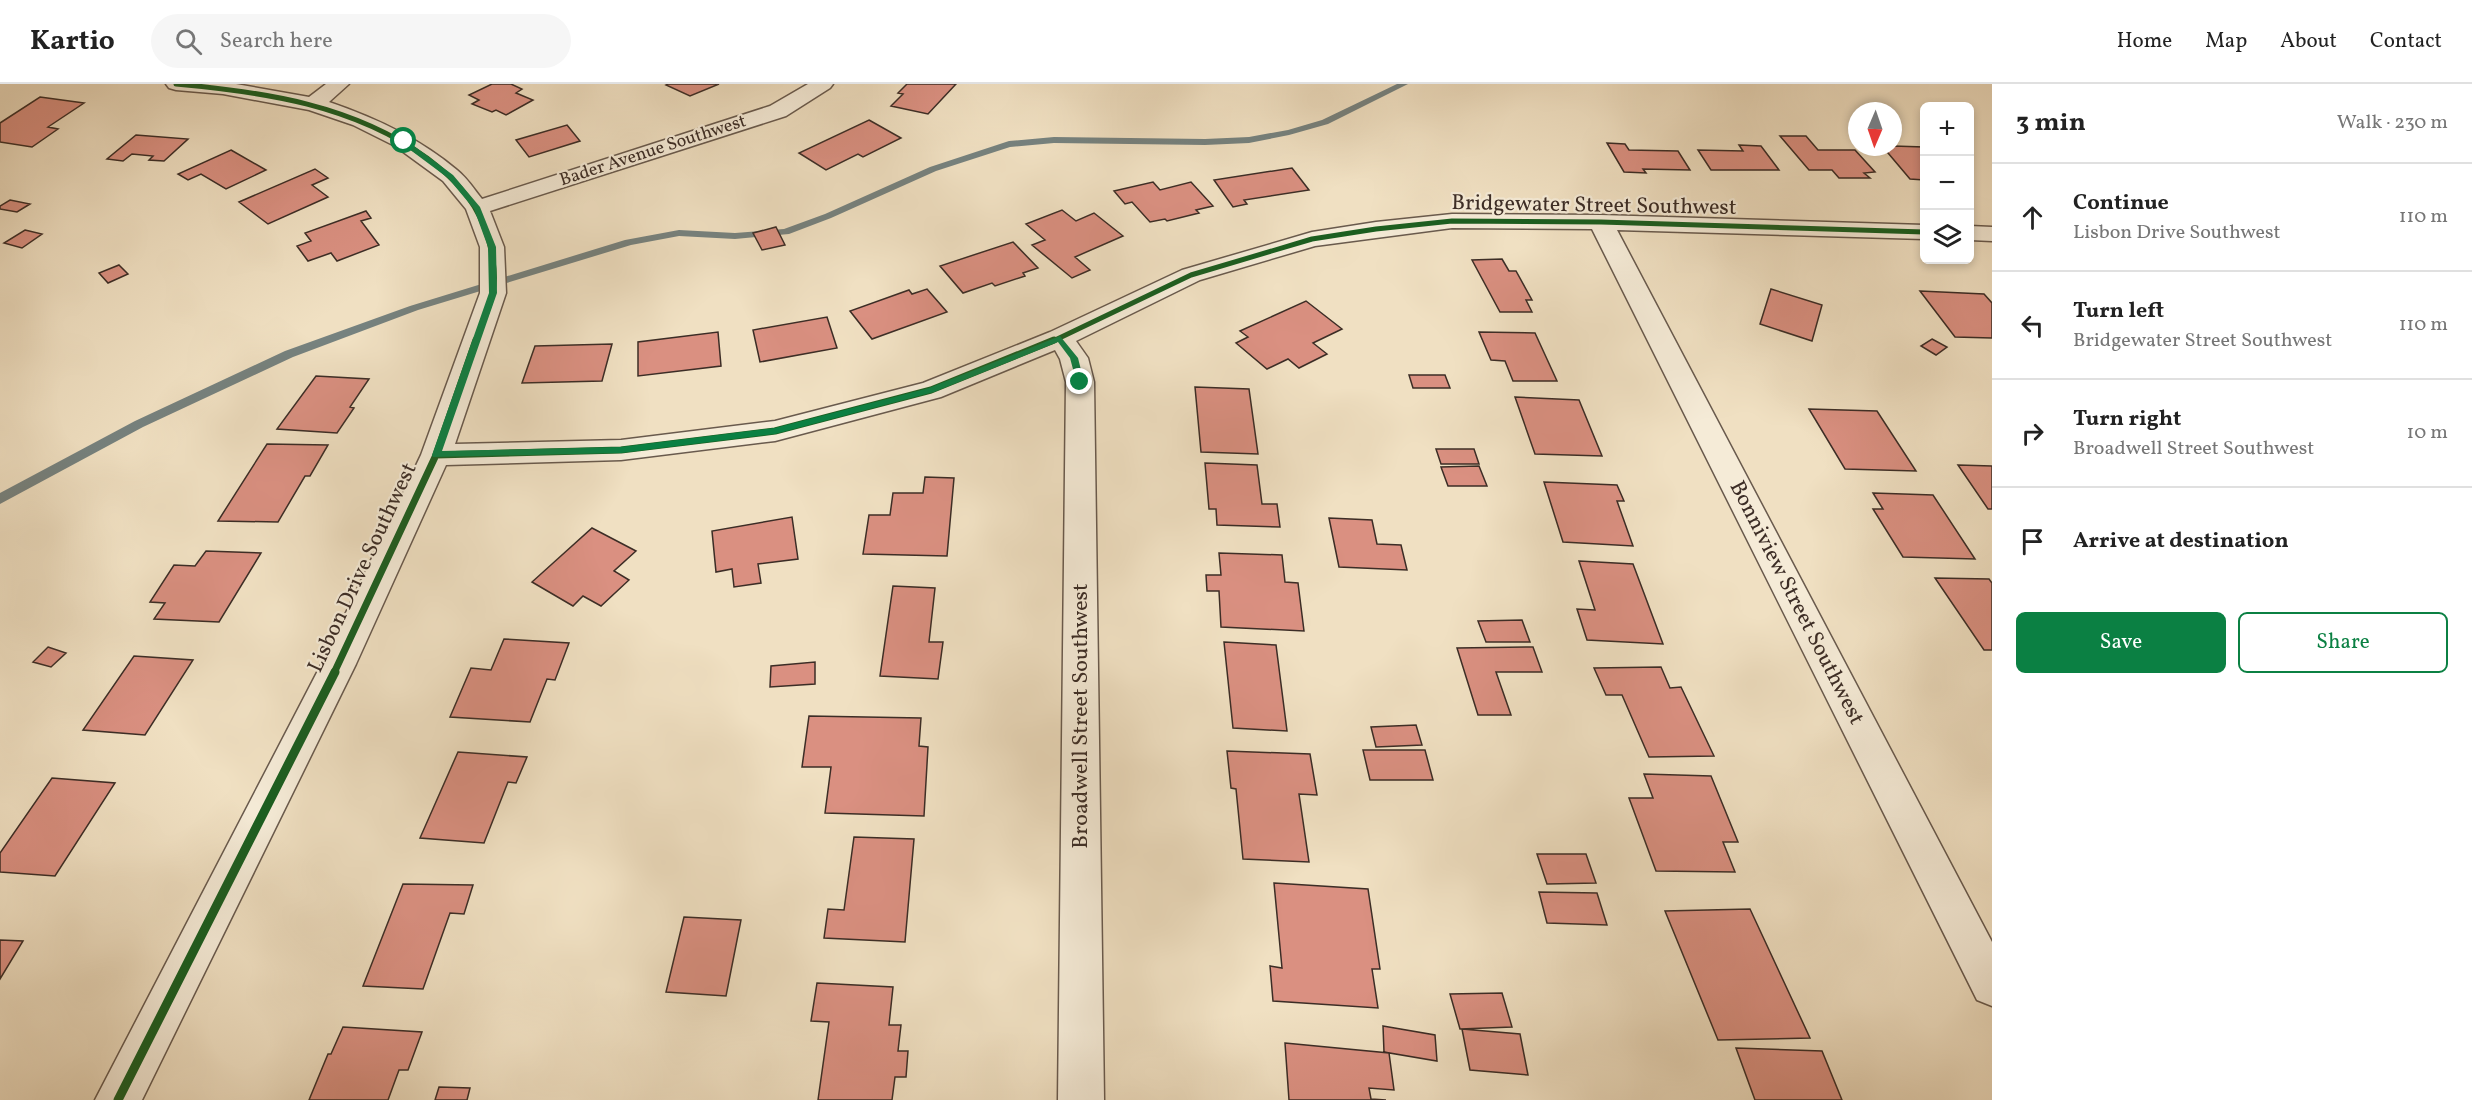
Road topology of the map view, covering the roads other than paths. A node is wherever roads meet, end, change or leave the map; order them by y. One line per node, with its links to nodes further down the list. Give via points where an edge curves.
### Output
1 (176, 84): 4 (street, Lisbon Drive Southwest)
2 (339, 84): 4 (street)
3 (823, 84): 5 (street, Bader Avenue Southwest, via 778,111)
4 (313, 104): 5 (street, Lisbon Drive Southwest, via 361,120 404,141 451,176)
5 (477, 208): 11 (street, Lisbon Drive Southwest, via 492,247 493,293)
6 (1601, 222): 7 (street, Bridgewater Street Southwest); 10 (street, Bridgewater Street Southwest, via 1452,221 1312,239 1191,275); 12 (street, Bonniview Street Southwest)
7 (1920, 232)
8 (1974, 233): 9 (street)
9 (1992, 234)
10 (1060, 338): 11 (street, Bridgewater Street Southwest, via 931,390 775,431 621,450); 14 (street, Broadwell Street Southwest, via 1074,358 1080,382)
11 (436, 455): 13 (street, Lisbon Drive Southwest, via 339,664)
12 (1992, 985)
13 (118, 1100)
14 (1082, 1100)

